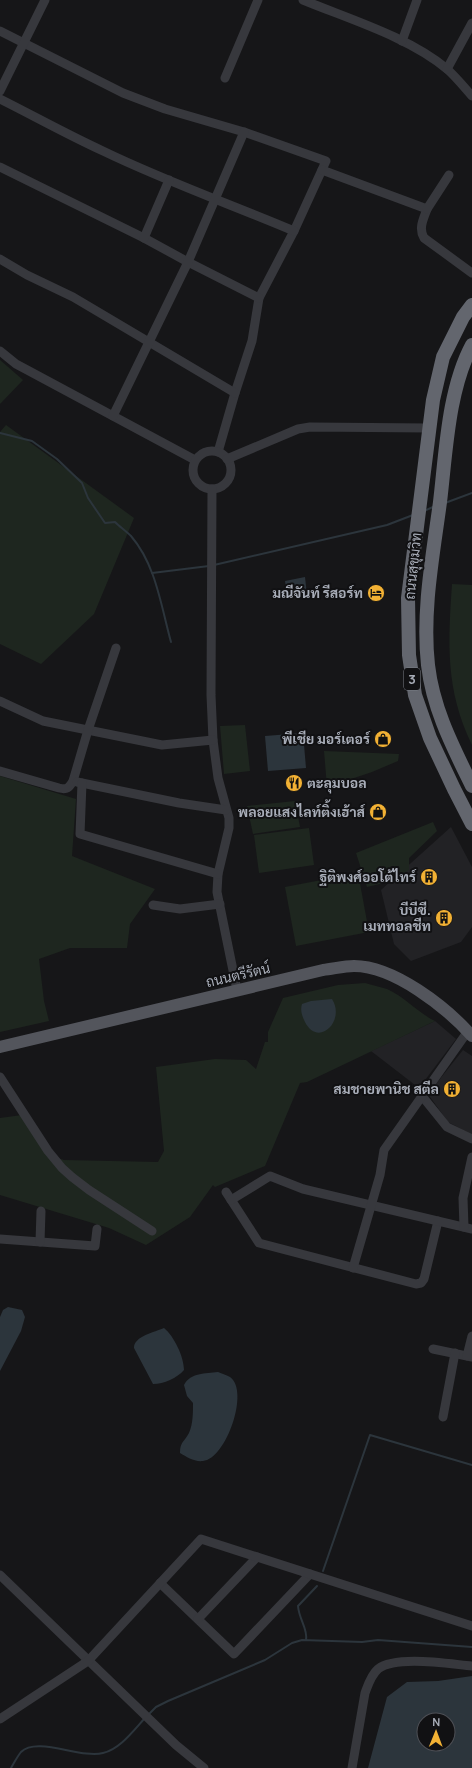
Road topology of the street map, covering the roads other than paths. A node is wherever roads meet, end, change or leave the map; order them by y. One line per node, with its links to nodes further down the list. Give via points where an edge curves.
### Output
1 (45, 0): 8 (street)
2 (258, 0): 10 (street)
3 (303, 0): 7 (street)
4 (417, 0): 7 (street)
5 (472, 23): 9 (street)
6 (0, 32): 8 (street)
7 (402, 40): 9 (street)
8 (24, 44): 11 (street); 14 (street, via 123,93 165,109)
9 (447, 69): 12 (street)
10 (225, 78)
11 (0, 90)
12 (472, 96)
13 (0, 99): 18 (street, via 102,151)
14 (244, 132): 16 (street, via 326,161); 19 (street)
15 (0, 167): 22 (street)
16 (322, 170): 20 (street); 21 (street)
17 (449, 175): 20 (street)
18 (169, 180): 19 (street); 22 (street)
19 (216, 198): 21 (street); 24 (street)
20 (427, 209): 25 (street, via 422,223 421,233 424,238)
21 (294, 231): 26 (street)
22 (144, 238): 24 (street)
23 (0, 259): 28 (street, via 73,297)
24 (188, 262): 26 (street); 28 (street)
25 (472, 273)
26 (259, 298): 31 (street, via 252,341)
27 (472, 305): 33 (highway, ถนนสุขุมวิท / 3, via 463,317 443,358)
28 (148, 342): 31 (street); 32 (street)
29 (472, 345): 44 (highway, ถนนสุขุมวิท / 3, via 457,387 450,424 428,593 426,630 428,665 434,696 444,727)
30 (0, 351): 32 (street, via 21,367)
31 (235, 393): 34 (street)
32 (113, 416): 36 (street)
33 (429, 428): 35 (street, via 310,427 298,429); 46 (highway, ถนนสุขุมวิท / 3, via 408,598 409,655 415,695 430,738)
34 (218, 452): 35 (street); 36 (street, via 206,452)
35 (227, 459): 37 (street, via 230,466 228,480)
36 (195, 460): 37 (street, via 195,481 205,488)
37 (212, 489): 41 (street)
38 (116, 648): 40 (street)
39 (0, 701): 40 (street, via 43,721)
40 (88, 730): 41 (street, via 162,745); 43 (street)
41 (213, 740): 45 (street, via 218,778)
42 (0, 771): 43 (street, via 62,788 70,787)
43 (77, 782): 45 (street); 47 (street, via 80,834)
44 (472, 786)
45 (226, 810): 47 (street, via 229,828)
46 (472, 824)
47 (218, 874): 48 (street, via 217,892)
48 (220, 904): 49 (street, via 180,909); 50 (street)
49 (152, 905)
50 (237, 990): 51 (main road, ถนนตรีรัตน์, via 323,970 355,966 379,970 414,986); 52 (main road, ถนนตรีรัตน์)
51 (471, 1033): 54 (street)
52 (0, 1047)
53 (0, 1077): 62 (street, via 62,1168 89,1190)
54 (422, 1096): 55 (street, via 447,1127); 57 (street, via 384,1150)
55 (472, 1139)
56 (472, 1156): 60 (street, via 463,1198)
57 (371, 1205): 59 (street); 65 (street); 65 (street, via 303,1189 270,1176 228,1196 259,1243)
58 (41, 1211): 64 (street)
59 (438, 1221): 60 (street); 65 (street, via 421,1283 416,1284)
60 (468, 1228)
61 (97, 1229): 64 (street, via 95,1246)
62 (152, 1231)
63 (0, 1239): 64 (street)
64 (40, 1242)
65 (353, 1268)
66 (472, 1336): 69 (street)
67 (433, 1349): 68 (street)
68 (455, 1353): 69 (street); 70 (street)
69 (470, 1356)
70 (443, 1417)
71 (258, 1557): 72 (street); 74 (street, via 202,1539); 75 (street)
72 (310, 1574): 75 (street, via 234,1654); 76 (street)
73 (0, 1575): 77 (street)
74 (160, 1583): 75 (street); 77 (street)
75 (198, 1619)
76 (472, 1626)
77 (88, 1661): 79 (street); 80 (street, via 176,1745)
78 (472, 1666): 81 (street, via 409,1662 387,1664 377,1670 365,1693)
79 (0, 1719)
80 (204, 1768)
81 (352, 1768)

